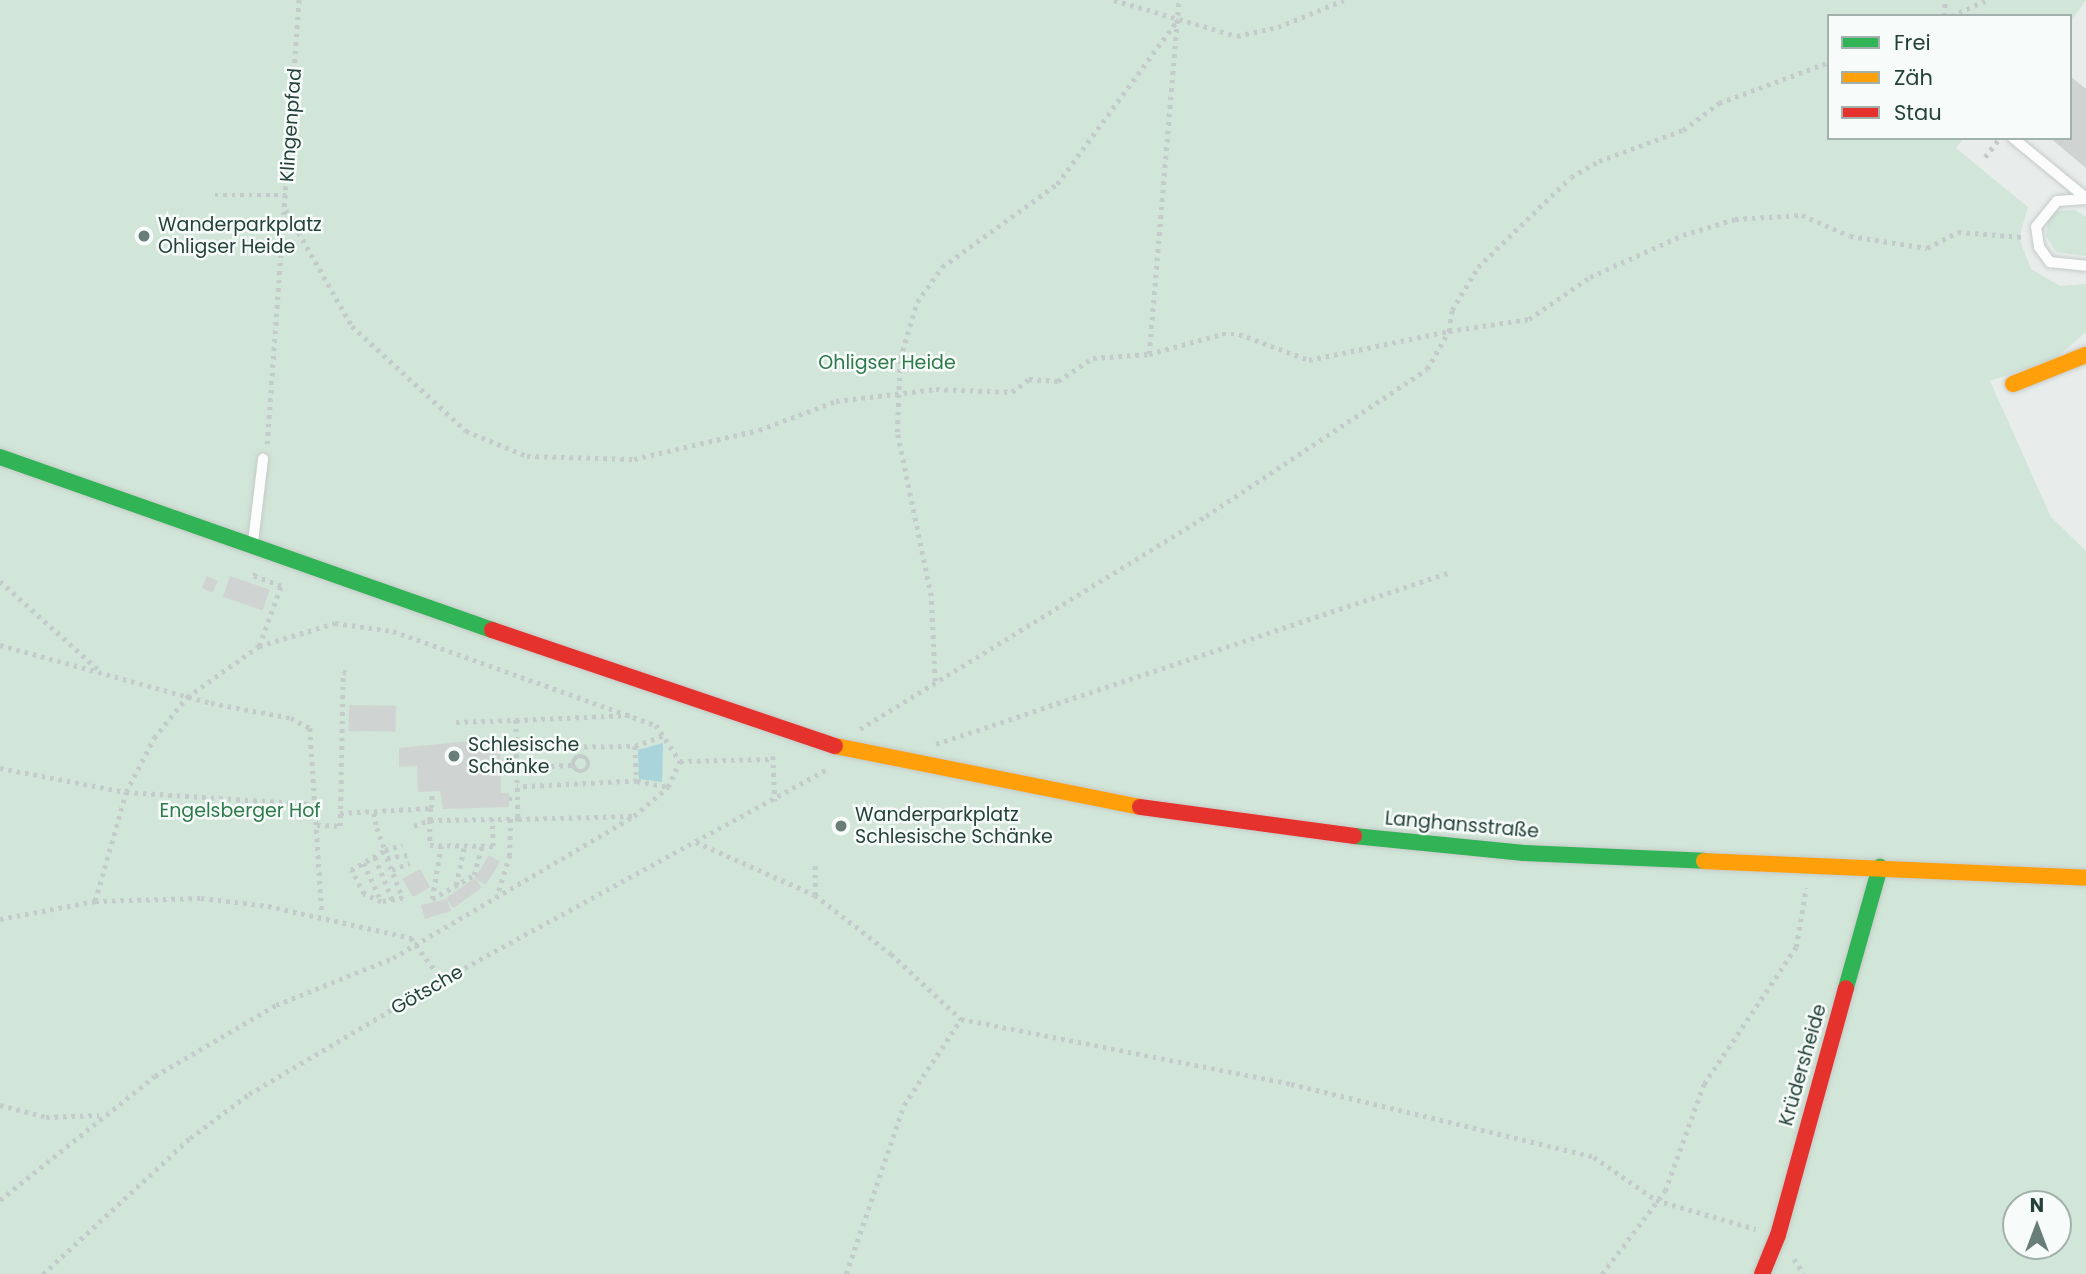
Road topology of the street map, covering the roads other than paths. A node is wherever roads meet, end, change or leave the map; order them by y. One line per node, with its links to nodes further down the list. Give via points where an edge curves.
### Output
1 (2015, 140): 2 (lane, via 2086,199 2048,207 2038,218 2036,238 2050,262)
2 (2086, 266)
3 (2086, 355): 4 (street)
4 (2013, 384)
5 (0, 457): 7 (street)
6 (263, 459): 7 (lane)
7 (256, 554): 8 (street, Langhansstraße, via 841,751 1257,827 1524,853)
8 (1880, 867): 9 (street, Langhansstraße); 10 (street, Krüdersheide, via 1778,1236)
9 (2086, 878)
10 (1762, 1274)

